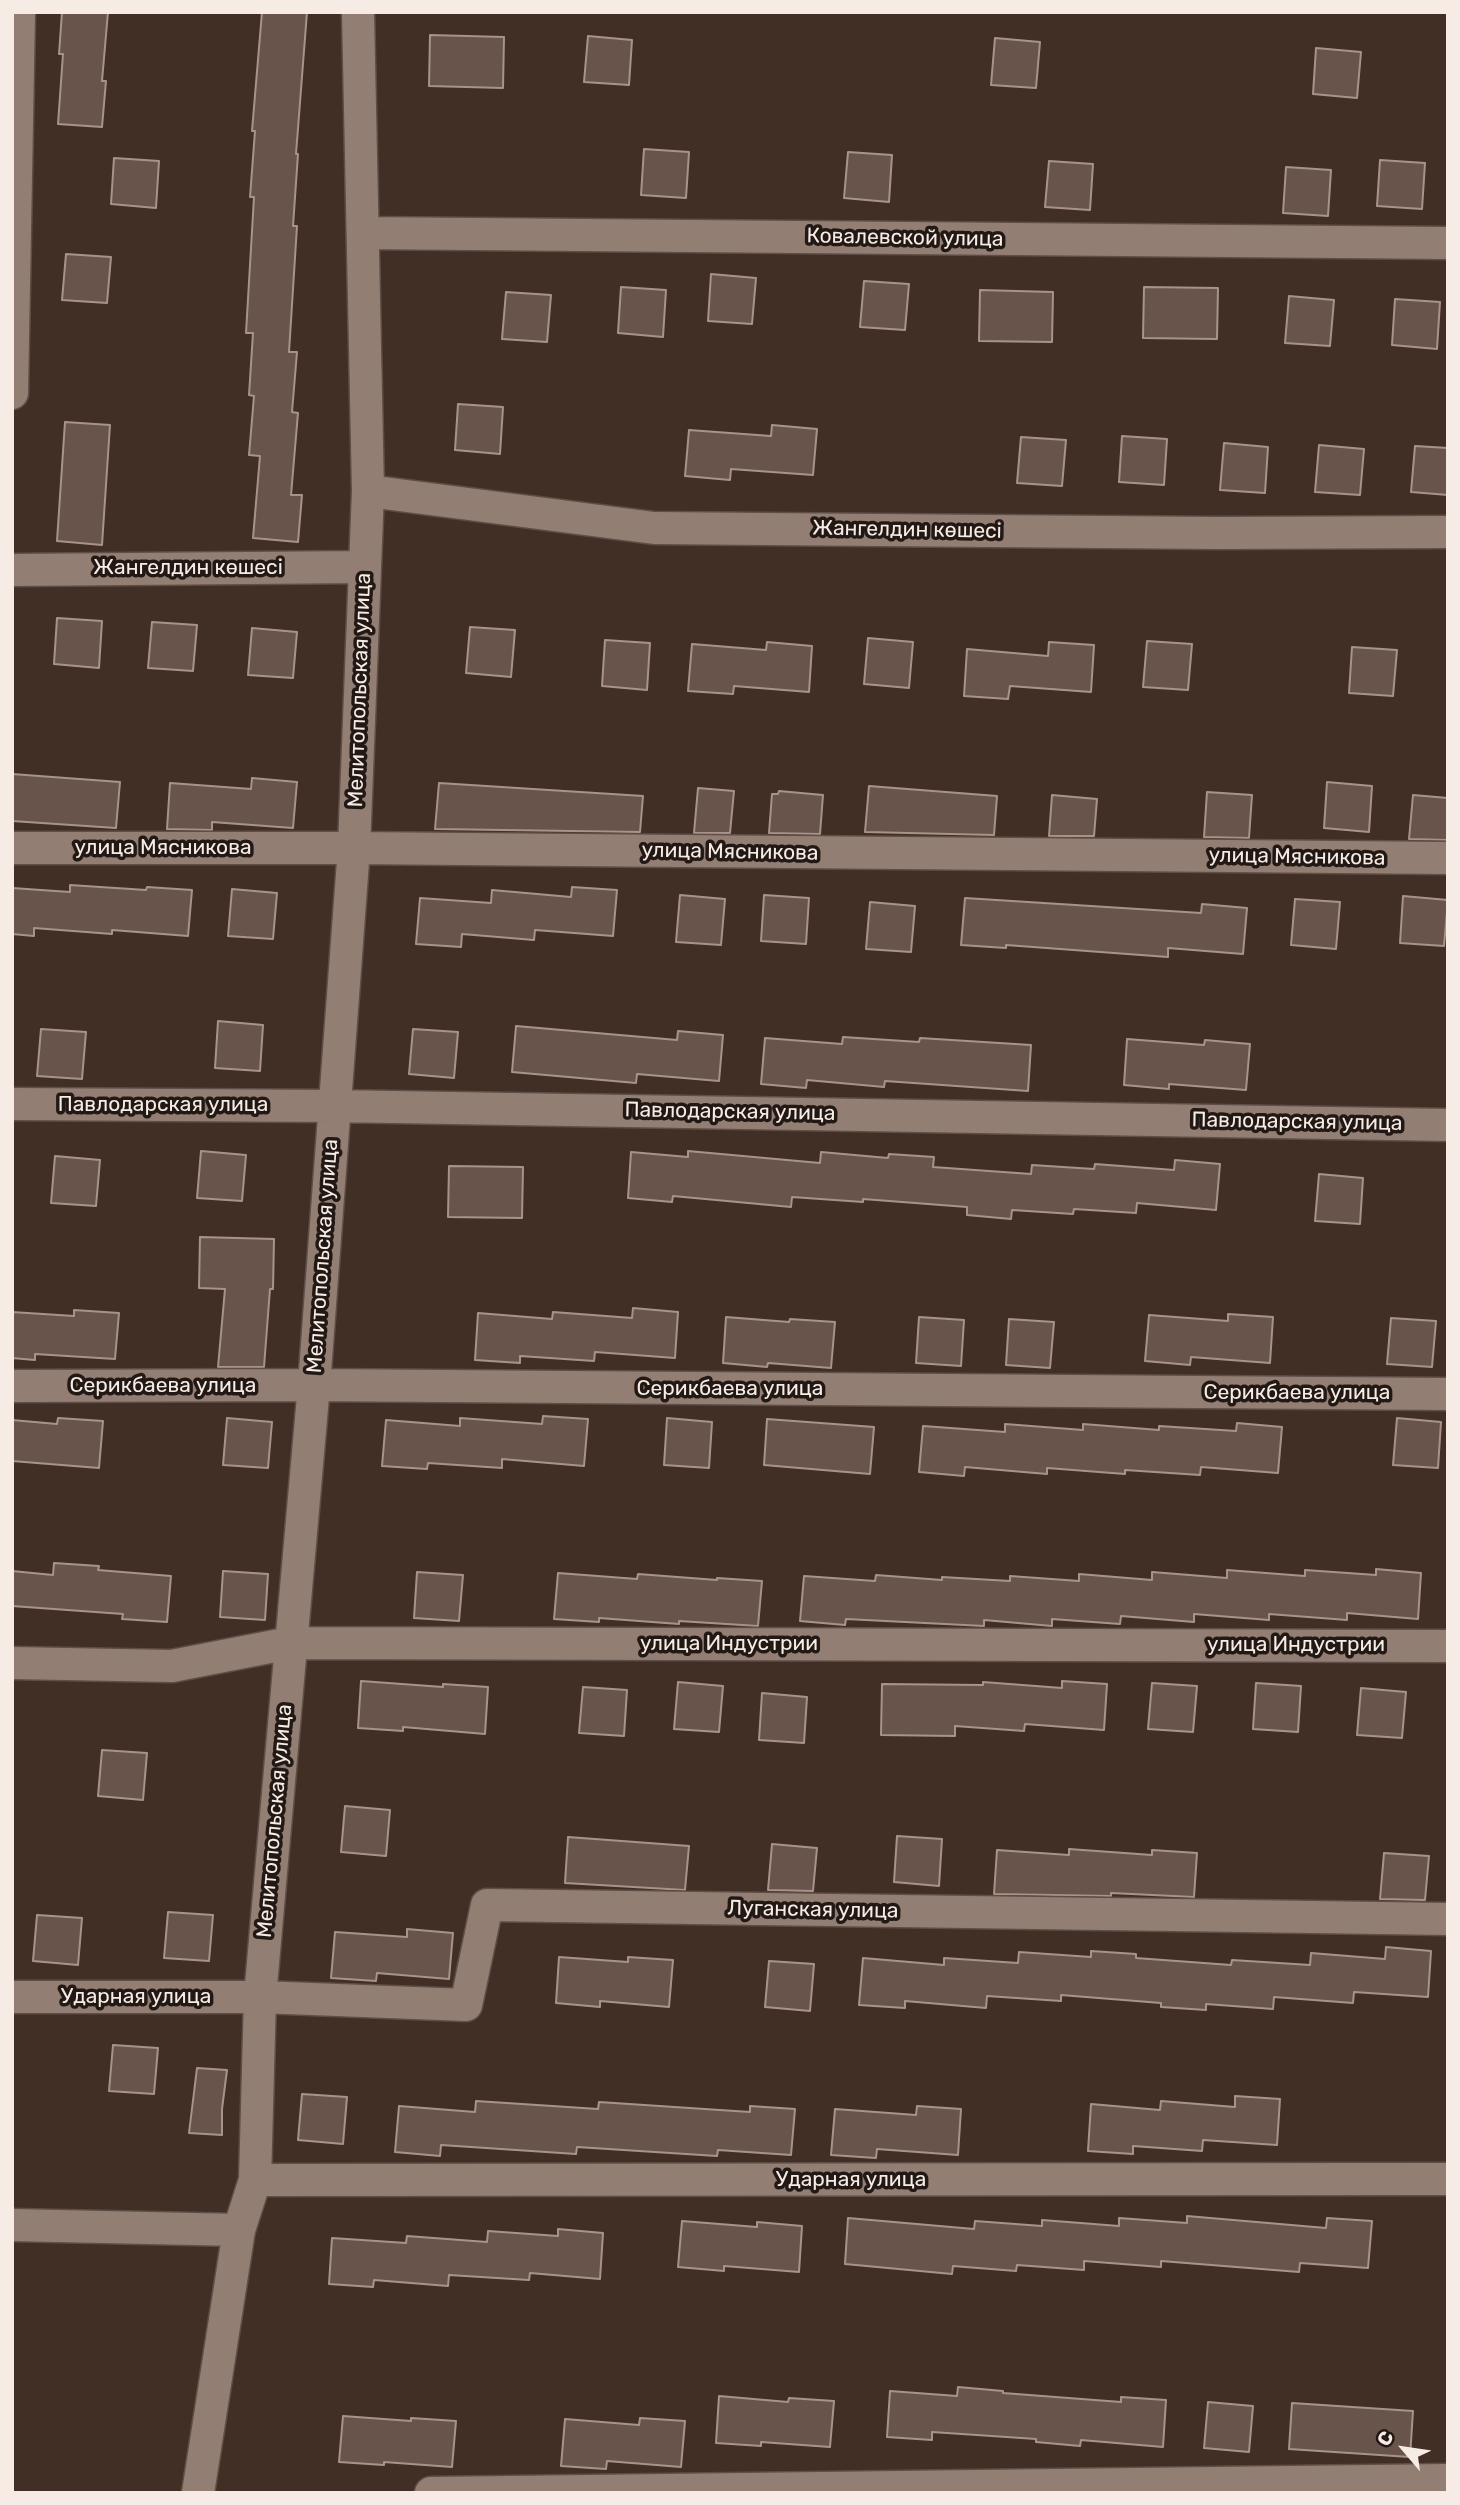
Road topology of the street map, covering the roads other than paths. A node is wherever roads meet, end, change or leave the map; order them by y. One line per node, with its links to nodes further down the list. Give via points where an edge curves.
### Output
1 (19, 12): 5 (street)
2 (358, 12): 3 (street, Мелитопольская улица)
3 (363, 233): 4 (street, Ковалевской улица); 6 (street, Мелитопольская улица)
4 (1448, 243)
5 (12, 393)
6 (368, 492): 7 (street, Жангелдин көшесі, via 654,528); 8 (street, Мелитопольская улица)
7 (1448, 532)
8 (364, 567): 9 (street, Жангелдин көшесі); 11 (street, Мелитопольская улица)
9 (12, 570)
10 (12, 848): 11 (street, улица Мясникова)
11 (354, 848): 12 (street, улица Мясникова); 14 (street, Мелитопольская улица)
12 (1448, 858)
13 (12, 1104): 14 (street, Павлодарская улица)
14 (334, 1105): 15 (street, Павлодарская улица); 16 (street, Мелитопольская улица)
15 (1448, 1125)
16 (314, 1385): 17 (street, Серикбаева улица); 18 (street, Серикбаева улица); 19 (street, Мелитопольская улица)
17 (12, 1386)
18 (1448, 1394)
19 (290, 1643): 20 (street, улица Индустрии); 21 (street, улица Индустрии, via 172,1666); 24 (street, Мелитопольская улица)
20 (1448, 1646)
21 (12, 1663)
22 (1448, 1919): 24 (street, Луганская улица, via 487,1905 466,2005)
23 (12, 1997): 24 (street, Ударная улица)
24 (260, 1997): 26 (street, Мелитопольская улица)
25 (1448, 2179): 26 (street, Ударная улица)
26 (255, 2180): 28 (street, Мелитопольская улица)
27 (12, 2225): 28 (street)
28 (239, 2230): 30 (street, Мелитопольская улица)
29 (1448, 2480): 31 (street)
30 (198, 2493)
31 (431, 2493)

